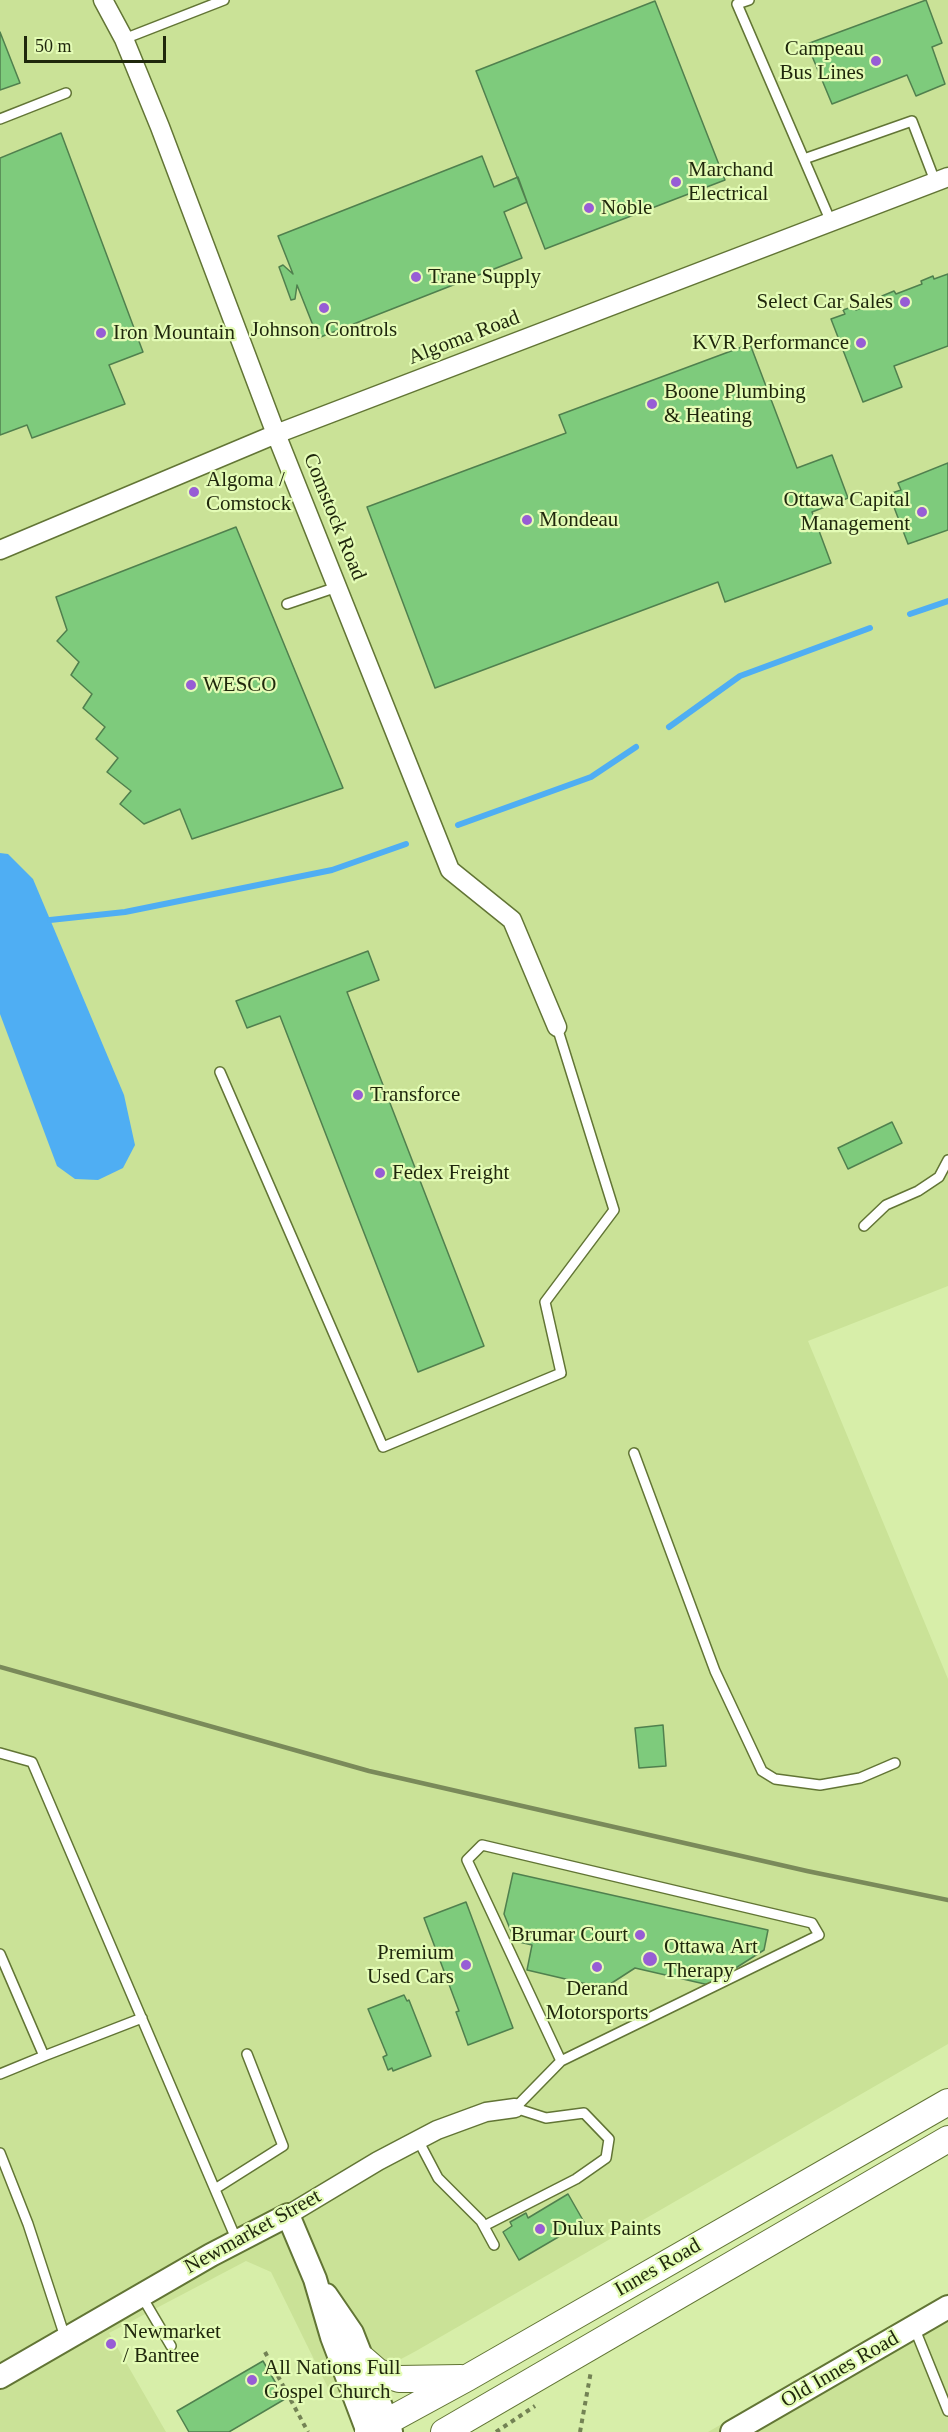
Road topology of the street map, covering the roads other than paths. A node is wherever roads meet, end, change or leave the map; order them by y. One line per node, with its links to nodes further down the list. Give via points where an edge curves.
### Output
1 (103, 0): 4 (street, Comstock Road)
2 (224, 0): 4 (lane)
3 (749, 0): 7 (lane, via 737,4)
4 (124, 39): 10 (street, Comstock Road)
5 (66, 93): 6 (lane)
6 (0, 119)
7 (804, 159): 8 (lane, via 912,121); 9 (lane)
8 (941, 179): 9 (street, Algoma Road)
9 (831, 222): 10 (street, Algoma Road)
10 (276, 434): 11 (street, Algoma Road); 12 (street, Comstock Road)
11 (0, 550)
12 (337, 586): 13 (lane); 14 (street, Comstock Road, via 450,870 513,920)
13 (287, 604)
14 (557, 1027): 15 (lane, via 614,1210 545,1302 561,1373 383,1447)
15 (220, 1072)
16 (948, 1160): 17 (lane, via 939,1177 886,1205)
17 (864, 1226)
18 (634, 1453): 20 (lane, via 715,1671 762,1771 775,1779 820,1785 860,1778)
19 (0, 1753): 22 (lane, via 32,1762)
20 (895, 1763)
21 (0, 1954): 24 (lane)
22 (142, 2018): 24 (lane); 32 (lane)
23 (247, 2054): 32 (lane, via 283,2146)
24 (44, 2056): 26 (lane)
25 (561, 2061): 25 (lane, via 712,1989 819,1935 812,1923 482,1845 468,1860); 28 (lane)
26 (0, 2074)
27 (948, 2102): 45 (main road, Innes Road)
28 (515, 2108): 30 (street, Newmarket Street, via 486,2112); 34 (lane, via 546,2118 584,2113 609,2139 606,2158 576,2180)
29 (948, 2139): 46 (main road, Innes Road)
30 (418, 2140): 33 (street, Newmarket Street); 34 (lane, via 438,2178)
31 (0, 2153): 41 (lane, via 28,2224)
32 (215, 2189): 35 (lane)
33 (288, 2215): 35 (street, Newmarket Street); 37 (street)
34 (484, 2226): 36 (lane)
35 (237, 2241): 38 (street, Newmarket Street)
36 (494, 2245)
37 (315, 2279): 43 (street, via 352,2333); 48 (street, via 332,2337)
38 (141, 2295): 41 (street, Newmarket Street); 42 (lane)
39 (948, 2307): 40 (street, Old Innes Road)
40 (914, 2327): 47 (lane); 51 (street, Old Innes Road)
41 (65, 2339): 44 (street, Newmarket Street)
42 (171, 2346)
43 (363, 2359): 45 (main road, via 378,2372 399,2379); 48 (street)
44 (0, 2377)
45 (468, 2378): 48 (main road, Innes Road)
46 (486, 2408): 49 (main road, Innes Road); 50 (main road)
47 (948, 2411)
48 (376, 2430)
49 (444, 2432)
50 (464, 2432)
51 (732, 2432)

